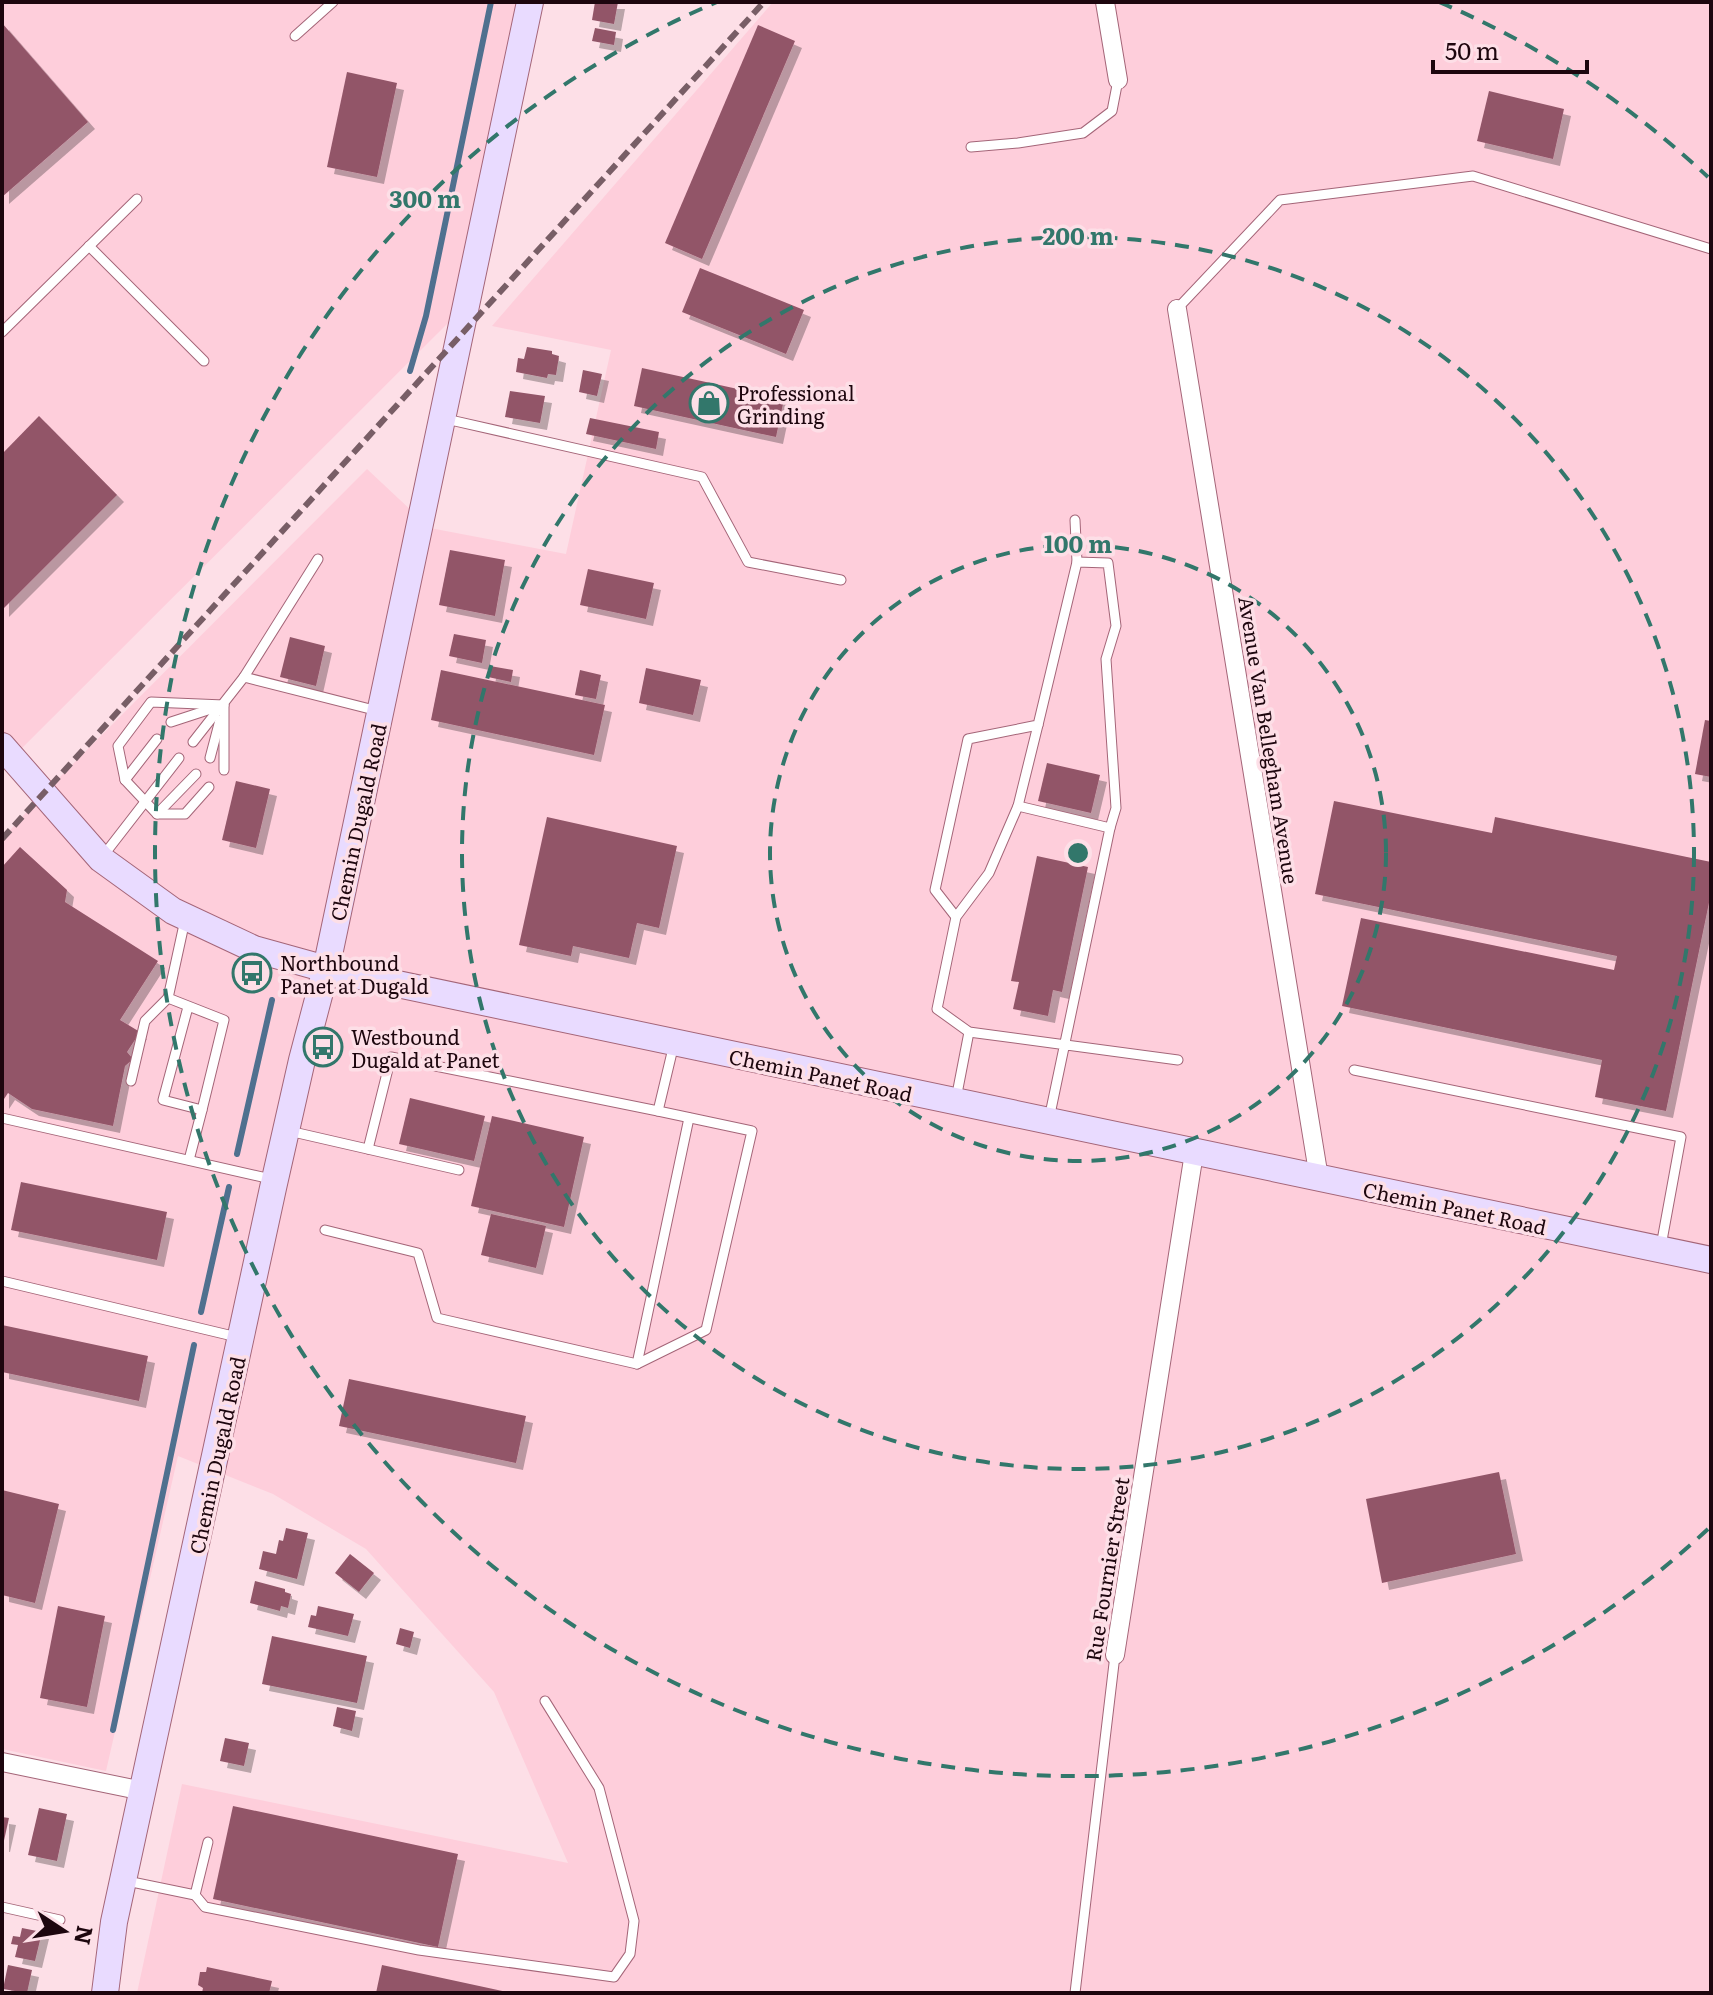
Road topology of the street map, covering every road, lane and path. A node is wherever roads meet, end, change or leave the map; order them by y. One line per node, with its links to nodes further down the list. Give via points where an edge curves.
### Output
1 (333, 2): 4 (lane)
2 (530, 2): 13 (street, Chemin Dugald Road)
3 (1105, 2): 5 (street)
4 (295, 36)
5 (1118, 80): 6 (lane, via 1112,111 1083,133)
6 (971, 147)
7 (137, 199): 8 (lane)
8 (89, 246): 11 (lane); 12 (lane)
9 (1711, 249): 10 (lane, via 1473,176 1280,200)
10 (1177, 309): 59 (street, Avenue Van Bellegham Avenue)
11 (2, 332)
12 (204, 361)
13 (442, 418): 17 (lane, via 702,477 748,562); 20 (street, Chemin Dugald Road)
14 (1075, 520): 16 (lane)
15 (318, 559): 18 (lane)
16 (1077, 562): 22 (lane); 35 (lane, via 1108,563 1113,601 1116,626 1106,659 1116,808)
17 (841, 580)
18 (244, 677): 19 (lane); 20 (lane)
19 (224, 705): 21 (lane); 24 (lane); 27 (lane); 28 (lane); 30 (lane, via 151,702 118,746)
20 (381, 711): 39 (street, Chemin Dugald Road)
21 (171, 722)
22 (1038, 725): 33 (lane); 38 (lane, via 968,739 935,890)
23 (157, 739): 30 (lane)
24 (193, 742)
25 (2, 746): 36 (street, Chemin Panet Road)
26 (179, 758): 32 (lane)
27 (210, 758)
28 (224, 770)
29 (196, 774): 34 (lane)
30 (125, 780): 32 (lane)
31 (209, 787): 34 (lane, via 185,814)
32 (144, 800): 34 (lane); 36 (lane)
33 (1018, 806): 35 (lane); 38 (lane, via 989,873)
34 (157, 814)
35 (1110, 828): 44 (lane)
36 (101, 859): 37 (street, Chemin Panet Road)
37 (185, 917): 39 (street, Chemin Panet Road, via 254,949); 40 (lane)
38 (956, 917): 42 (lane, via 937,1009)
39 (326, 969): 43 (street, Chemin Panet Road); 54 (street, Chemin Dugald Road)
40 (168, 998): 41 (lane); 47 (lane, via 145,1021)
41 (188, 1007): 49 (lane, via 224,1020); 49 (lane, via 163,1100)
42 (969, 1032): 44 (lane); 48 (lane)
43 (674, 1042): 48 (street, Chemin Panet Road); 50 (lane)
44 (1065, 1044): 45 (lane); 53 (lane)
45 (1178, 1060)
46 (1354, 1070): 62 (lane, via 1681,1137)
47 (131, 1081)
48 (955, 1102): 53 (street, Chemin Panet Road)
49 (202, 1110): 57 (lane)
50 (658, 1111): 52 (lane); 55 (lane, via 391,1057)
51 (2, 1118): 57 (lane)
52 (689, 1118): 66 (lane); 66 (lane, via 752,1131 706,1330)
53 (1049, 1122): 56 (street, Chemin Panet Road)
54 (286, 1130): 55 (lane); 60 (street, Chemin Dugald Road)
55 (368, 1149): 58 (lane)
56 (1194, 1153): 59 (street, Chemin Panet Road); 67 (street, Rue Fournier Street)
57 (189, 1160): 60 (lane)
58 (459, 1170)
59 (1319, 1178): 62 (street, Chemin Panet Road)
60 (275, 1179): 65 (street, Chemin Dugald Road)
61 (325, 1230): 66 (lane, via 418,1253 437,1318)
62 (1660, 1250): 63 (street, Chemin Panet Road)
63 (1711, 1260)
64 (2, 1281): 65 (lane)
65 (241, 1338): 70 (street, Chemin Dugald Road)
66 (637, 1364)
67 (1115, 1655): 79 (lane, Rue Fournier Street)
68 (545, 1701): 73 (lane, via 599,1788 634,1921 630,1954 614,1977 419,1950 205,1907)
69 (2, 1762): 70 (street)
70 (143, 1791): 72 (street, Chemin Dugald Road)
71 (208, 1842): 73 (lane)
72 (123, 1880): 73 (lane); 76 (street, Chemin Dugald Road)
73 (195, 1895)
74 (2, 1907): 75 (lane)
75 (60, 1920)
76 (114, 1922): 77 (street, Chemin Dugald Road); 78 (street, Chemin Dugald Road)
77 (87, 1993)
78 (105, 1993)
79 (1075, 1993)

